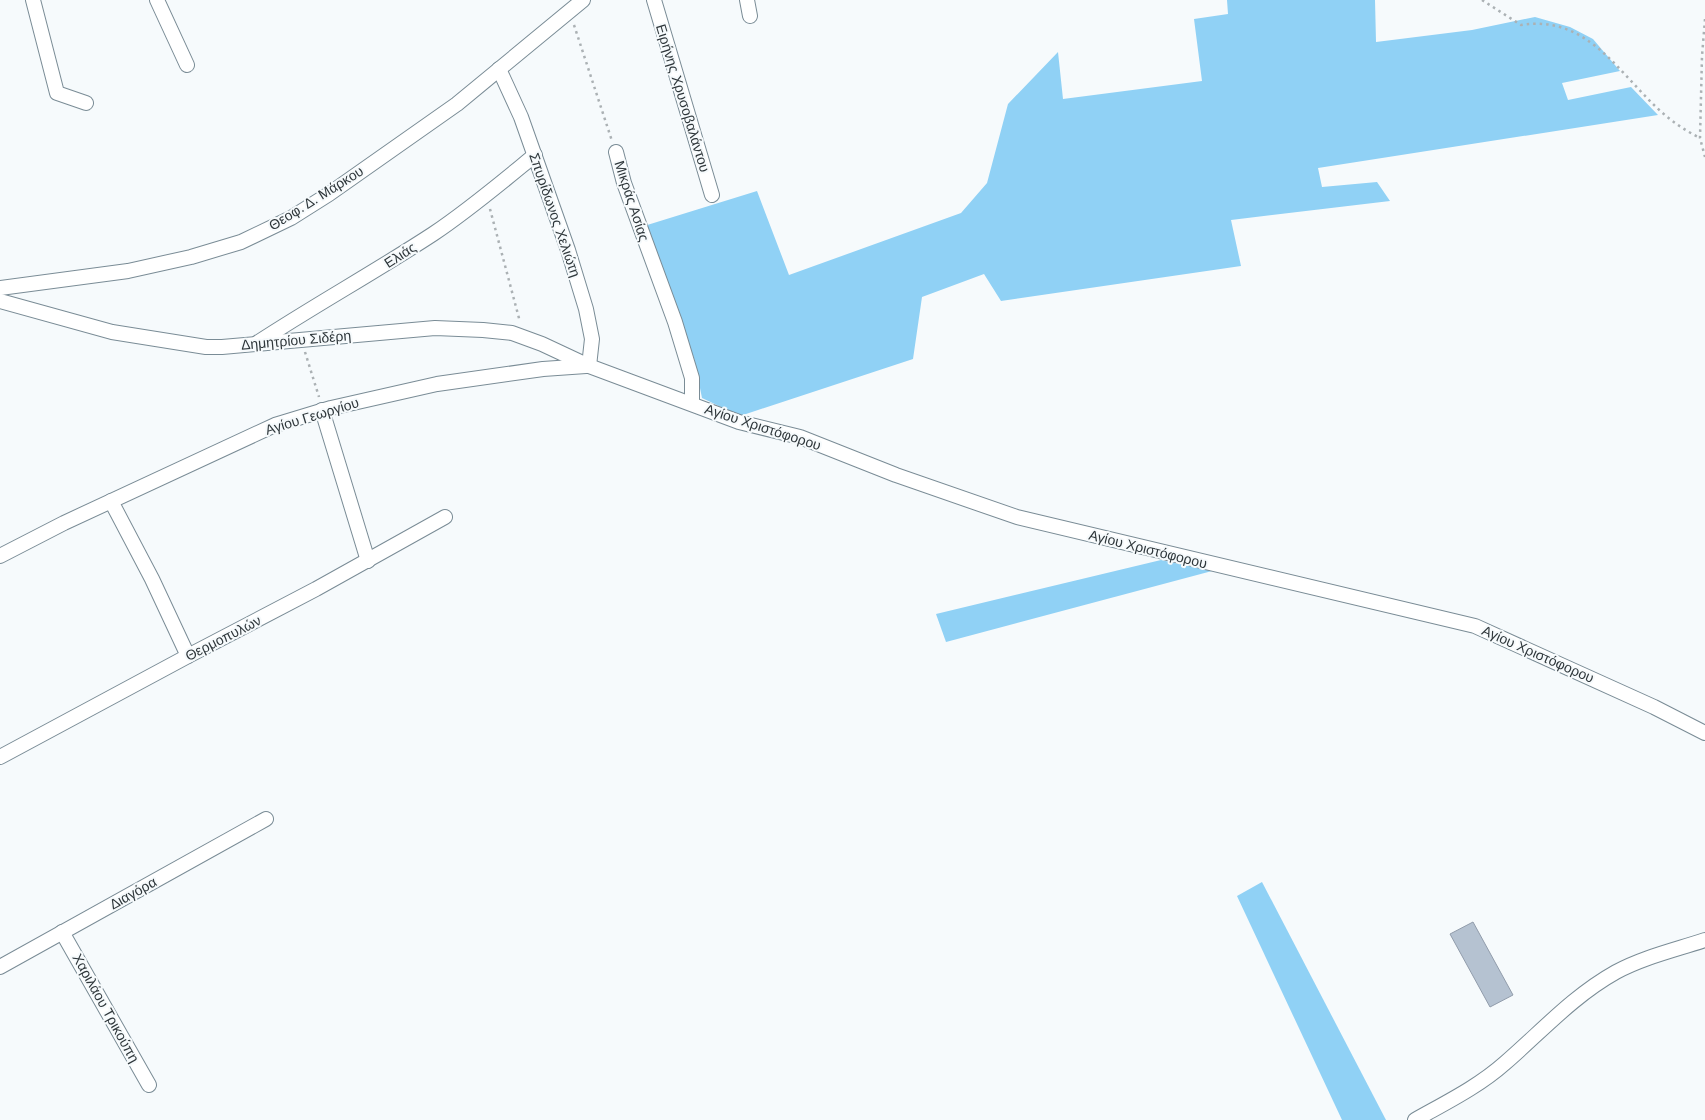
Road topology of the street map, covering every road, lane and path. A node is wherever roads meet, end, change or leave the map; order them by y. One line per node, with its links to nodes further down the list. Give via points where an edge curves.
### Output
1 (33, 0): 12 (street, via 57,94)
2 (158, 0): 10 (street)
3 (583, 0): 7 (street, Θεοφ. Δ. Μάρκου)
4 (654, 0): 18 (street, Ειρήνης Χρυσοβαλάντου)
5 (747, 0): 8 (street)
6 (1482, 0): 13 (path, via 1521,24 1536,22 1585,37 1612,59 1654,106 1684,130)
7 (567, 5): 11 (street, Θεοφ. Δ. Μάρκου); 14 (path, Μικράς Ασίας)
8 (750, 16)
9 (1705, 19): 13 (path)
10 (187, 65)
11 (499, 69): 15 (street, Σπυρίδωνος Χελιώτη); 19 (street, Θεοφ. Δ. Μάρκου, via 457,104 329,194 291,218 241,242 128,271)
12 (86, 103)
13 (1700, 138): 16 (path)
14 (616, 152): 25 (street, Μικράς Ασίας, via 692,378)
15 (535, 154): 17 (street, Ελιάς); 24 (street, Σπυρίδωνος Χελιώτη, via 586,309 592,339)
16 (1705, 157)
17 (486, 195): 21 (path, via 520,319); 23 (street, Ελιάς, via 376,271)
18 (712, 195)
19 (0, 288)
20 (0, 301): 23 (street, Δημητρίου Σιδέρη, via 112,332 206,346)
21 (520, 336): 22 (street, Δημητρίου Σιδέρη, via 483,330 434,328); 24 (street, Δημητρίου Σιδέρη)
22 (302, 340): 23 (street, Δημητρίου Σιδέρη); 26 (path)
23 (255, 344)
24 (589, 366): 25 (street, Αγίου Χριστόφορου); 26 (street, Αγίου Γεωργίου, via 437,384)
25 (692, 404): 32 (street, Αγίου Χριστόφορου, via 739,422 800,437 1017,517 1475,626)
26 (322, 410): 27 (street, Αγίου Γεωργίου, via 275,425); 30 (street)
27 (111, 501): 29 (street, Αγίου Γεωργίου); 31 (street)
28 (445, 517): 30 (street, Θερμοπυλών)
29 (0, 556)
30 (368, 561): 31 (street, Θερμοπυλών)
31 (188, 656): 33 (street, Θερμοπυλών)
32 (1705, 733)
33 (0, 757)
34 (266, 819): 35 (street, Διαγόρα)
35 (62, 932): 37 (street, Διαγόρα); 38 (street, Χαριλάου Τρικούπη)
36 (1705, 940): 39 (street, via 1648,957 1616,972 1576,998 1503,1065 1463,1093)
37 (0, 967)
38 (149, 1085)
39 (1415, 1120)

